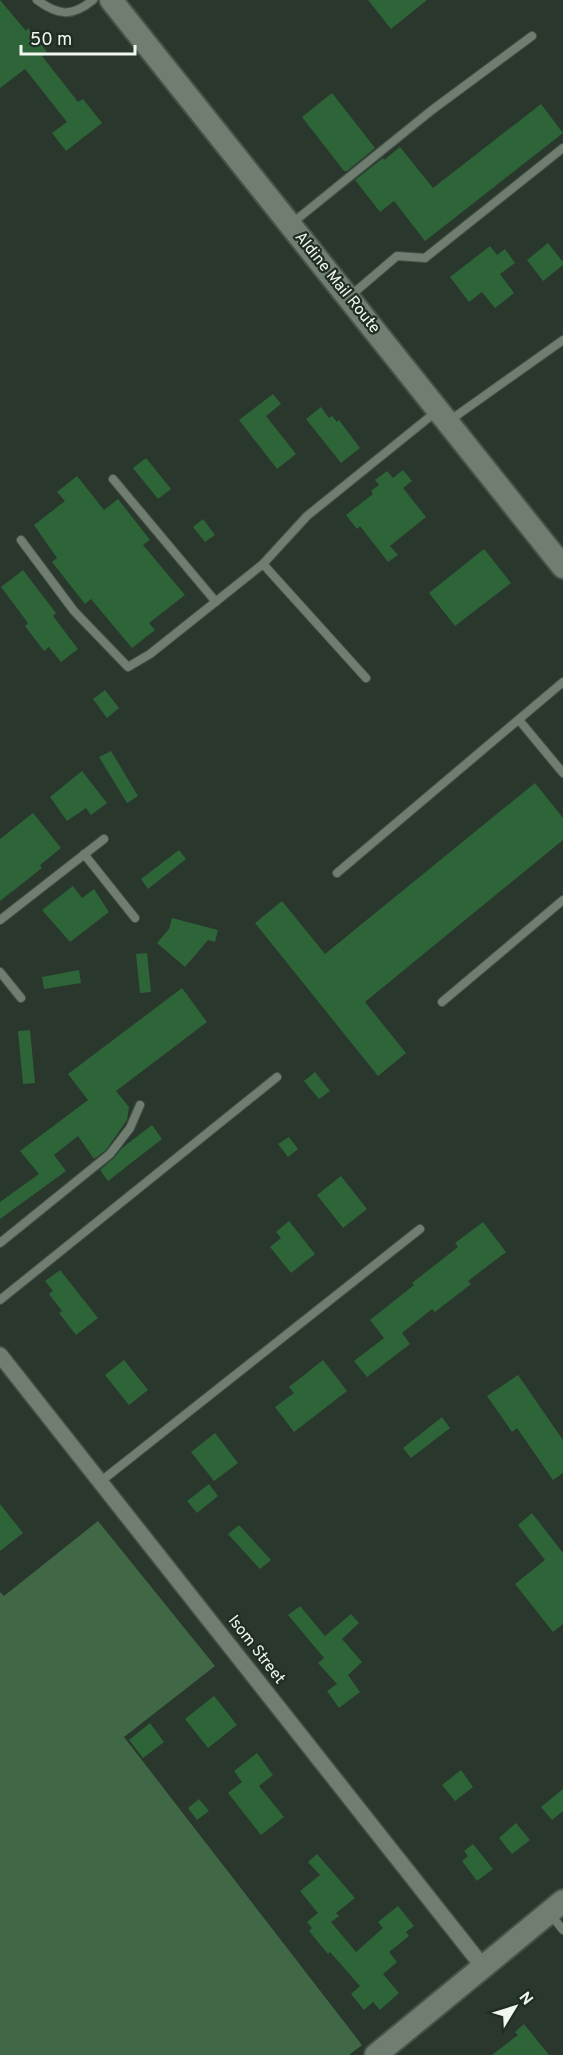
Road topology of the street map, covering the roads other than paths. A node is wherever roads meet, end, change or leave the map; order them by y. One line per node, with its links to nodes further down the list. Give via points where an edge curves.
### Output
1 (37, 0): 2 (lane, via 62,13)
2 (110, 1): 5 (main road, Aldine Mail Route)
3 (532, 36): 5 (lane, via 432,110)
4 (563, 148): 6 (lane, via 425,258 397,256)
5 (290, 225): 6 (main road, Aldine Mail Route)
6 (348, 298): 8 (main road, Aldine Mail Route)
7 (563, 339): 8 (lane)
8 (443, 416): 11 (lane, via 307,516); 12 (main road, Aldine Mail Route)
9 (113, 479): 13 (lane)
10 (21, 540): 13 (lane, via 74,611 128,667)
11 (263, 564): 13 (lane); 14 (lane)
12 (563, 567)
13 (216, 602)
14 (366, 678)
15 (563, 682): 16 (lane)
16 (519, 720): 17 (lane); 20 (lane)
17 (563, 773)
18 (104, 839): 19 (lane)
19 (84, 854): 22 (lane); 23 (lane)
20 (337, 873)
21 (563, 900): 26 (lane)
22 (135, 918)
23 (0, 920)
24 (0, 972): 25 (lane)
25 (21, 998)
26 (442, 1002)
27 (277, 1077): 31 (lane)
28 (140, 1106): 30 (lane, via 110,1154)
29 (420, 1229): 33 (lane)
30 (0, 1243)
31 (0, 1300)
32 (0, 1355): 33 (street, Isom Street)
33 (100, 1482): 35 (street, Isom Street)
34 (558, 1915): 35 (main road)
35 (484, 1968): 36 (main road)
36 (376, 2055)

